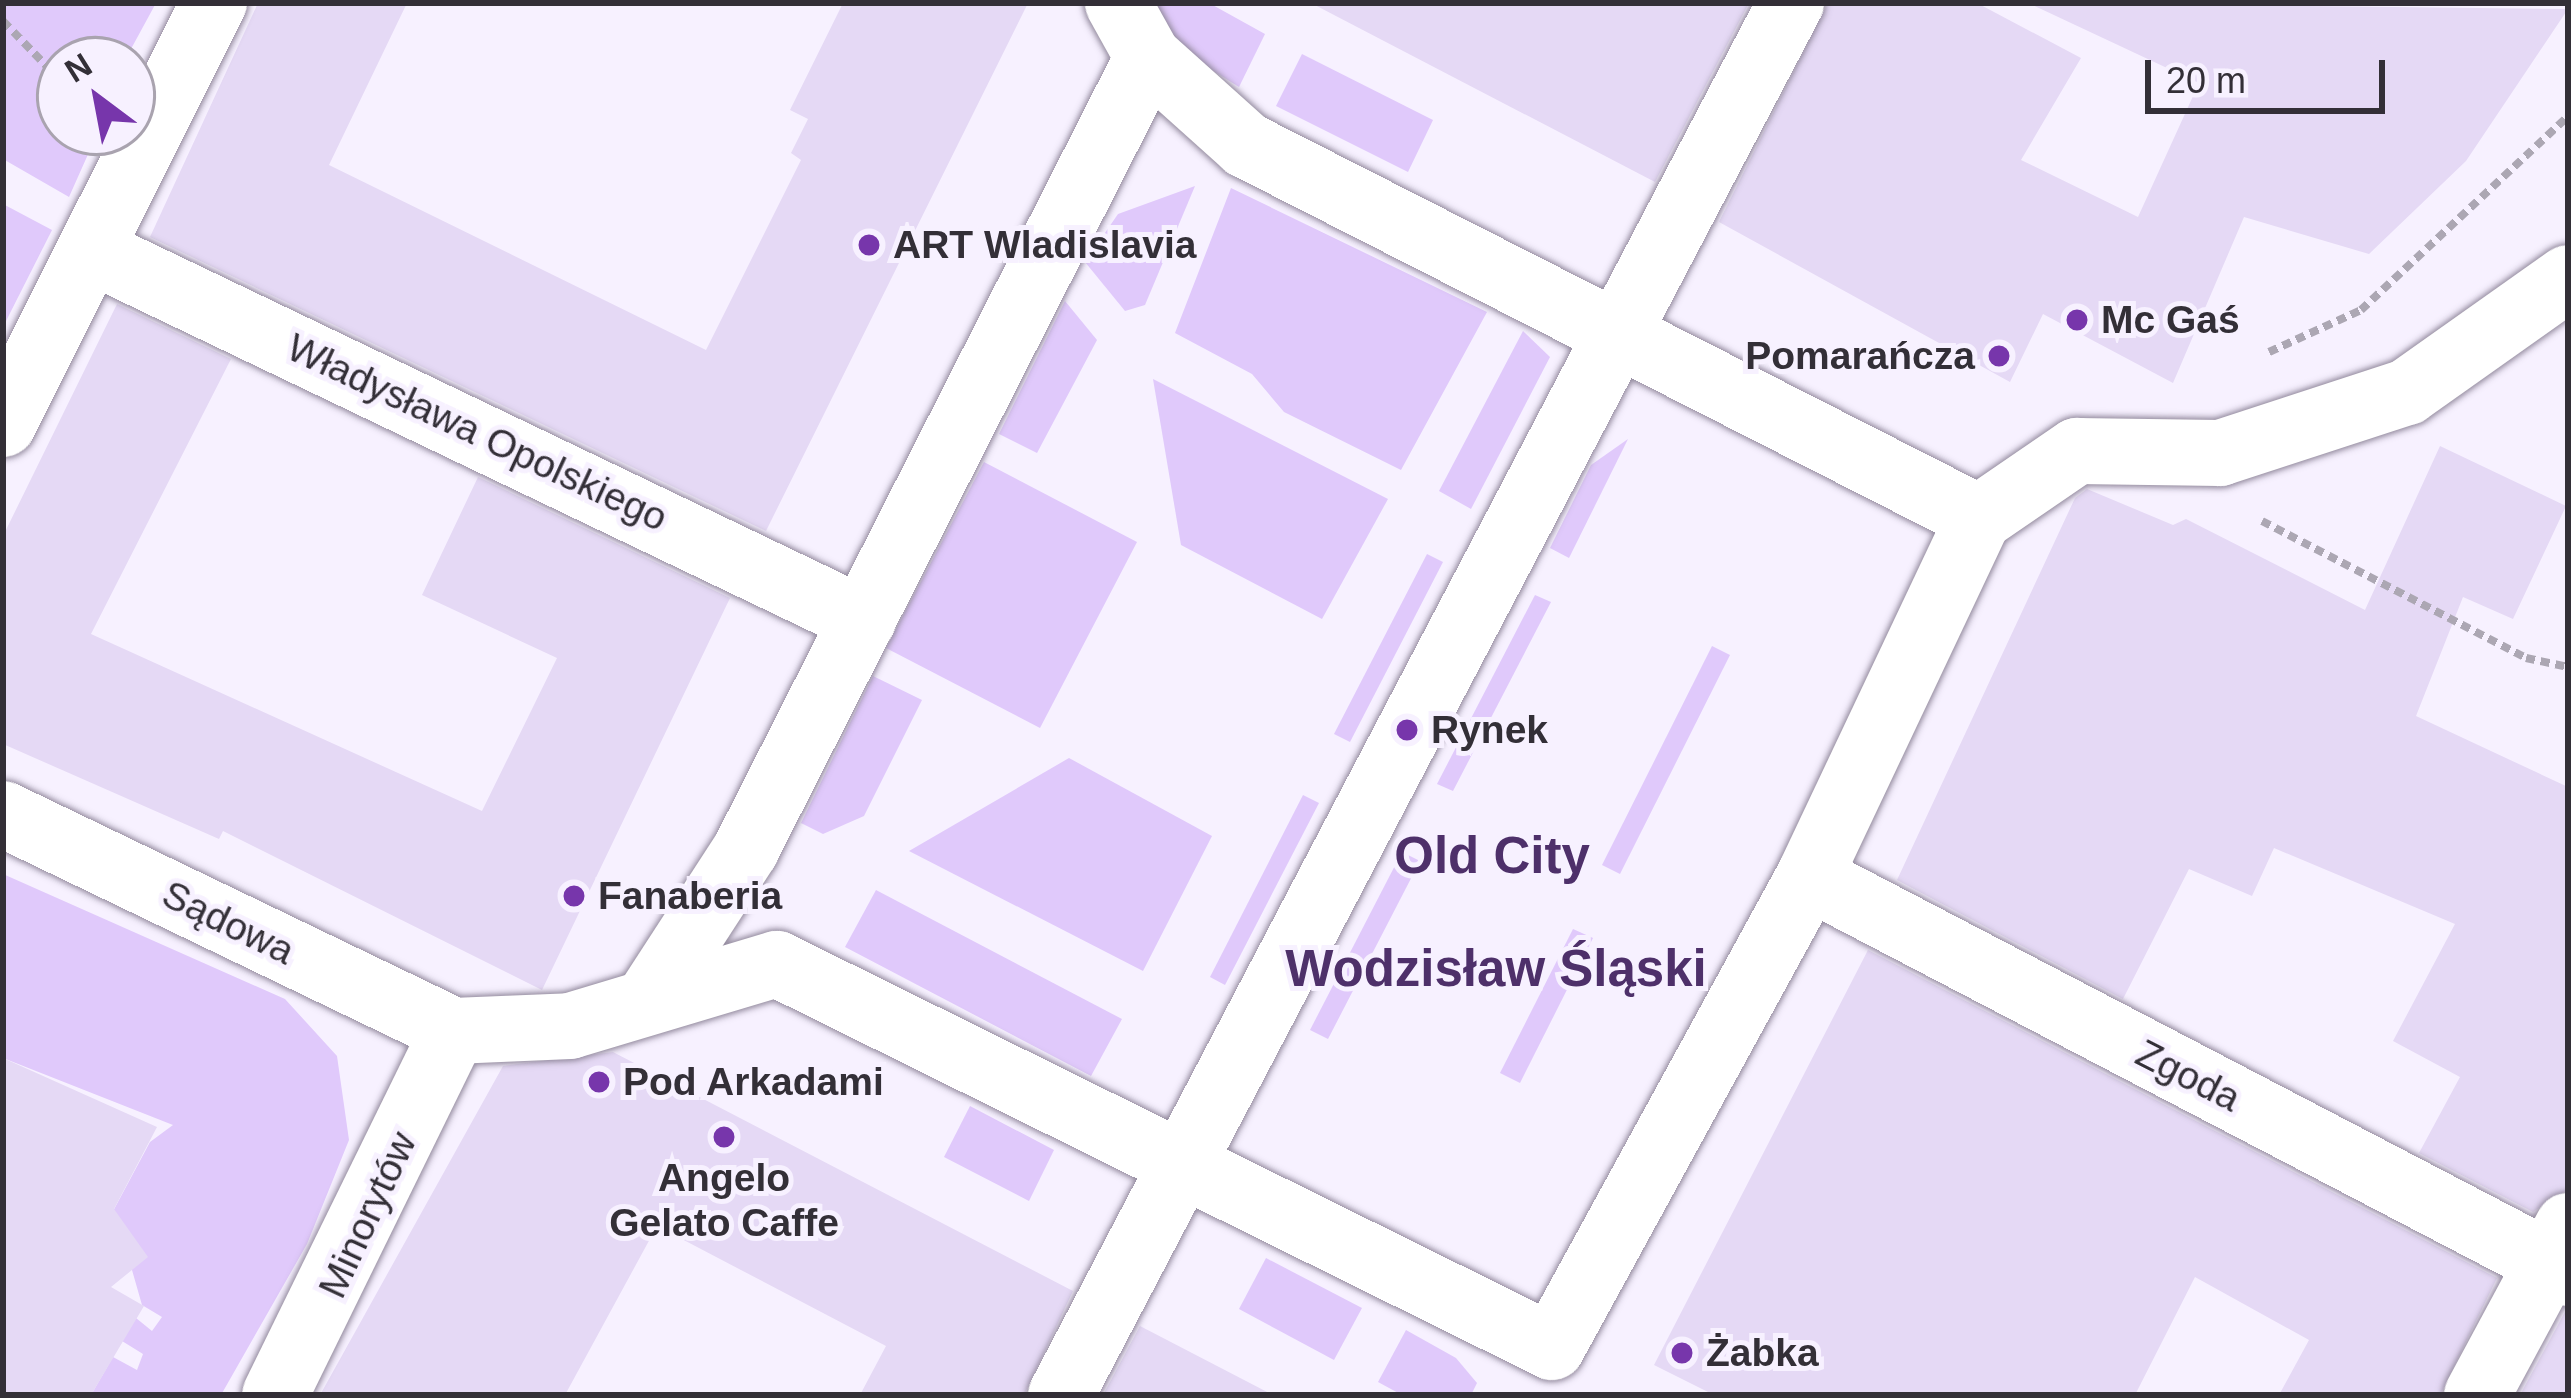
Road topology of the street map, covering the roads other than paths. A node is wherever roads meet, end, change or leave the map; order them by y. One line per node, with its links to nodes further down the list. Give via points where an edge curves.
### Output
1 (214, 3): 4 (street)
2 (1791, 3): 6 (street)
3 (1133, 30): 6 (street, via 1246,145); 9 (street)
4 (90, 250): 7 (street); 9 (street, Władysława Opolskiego)
5 (2568, 278): 8 (street, via 2407,392 2229,481 2077,451)
6 (1618, 338): 8 (street); 14 (street)
7 (3, 424)
8 (1979, 518): 11 (street)
9 (863, 620): 12 (street, via 746,849)
10 (3, 814): 13 (street, Sądowa)
11 (1809, 877): 15 (street, Zgoda); 16 (street)
12 (652, 994): 13 (street, via 570,1026); 14 (street, via 777,964)
13 (453, 1031): 17 (street, Minorytów)
14 (1182, 1169): 16 (street); 18 (street)
15 (2562, 1254): 19 (street)
16 (1557, 1371)
17 (275, 1395)
18 (1061, 1395)
19 (2477, 1395)

